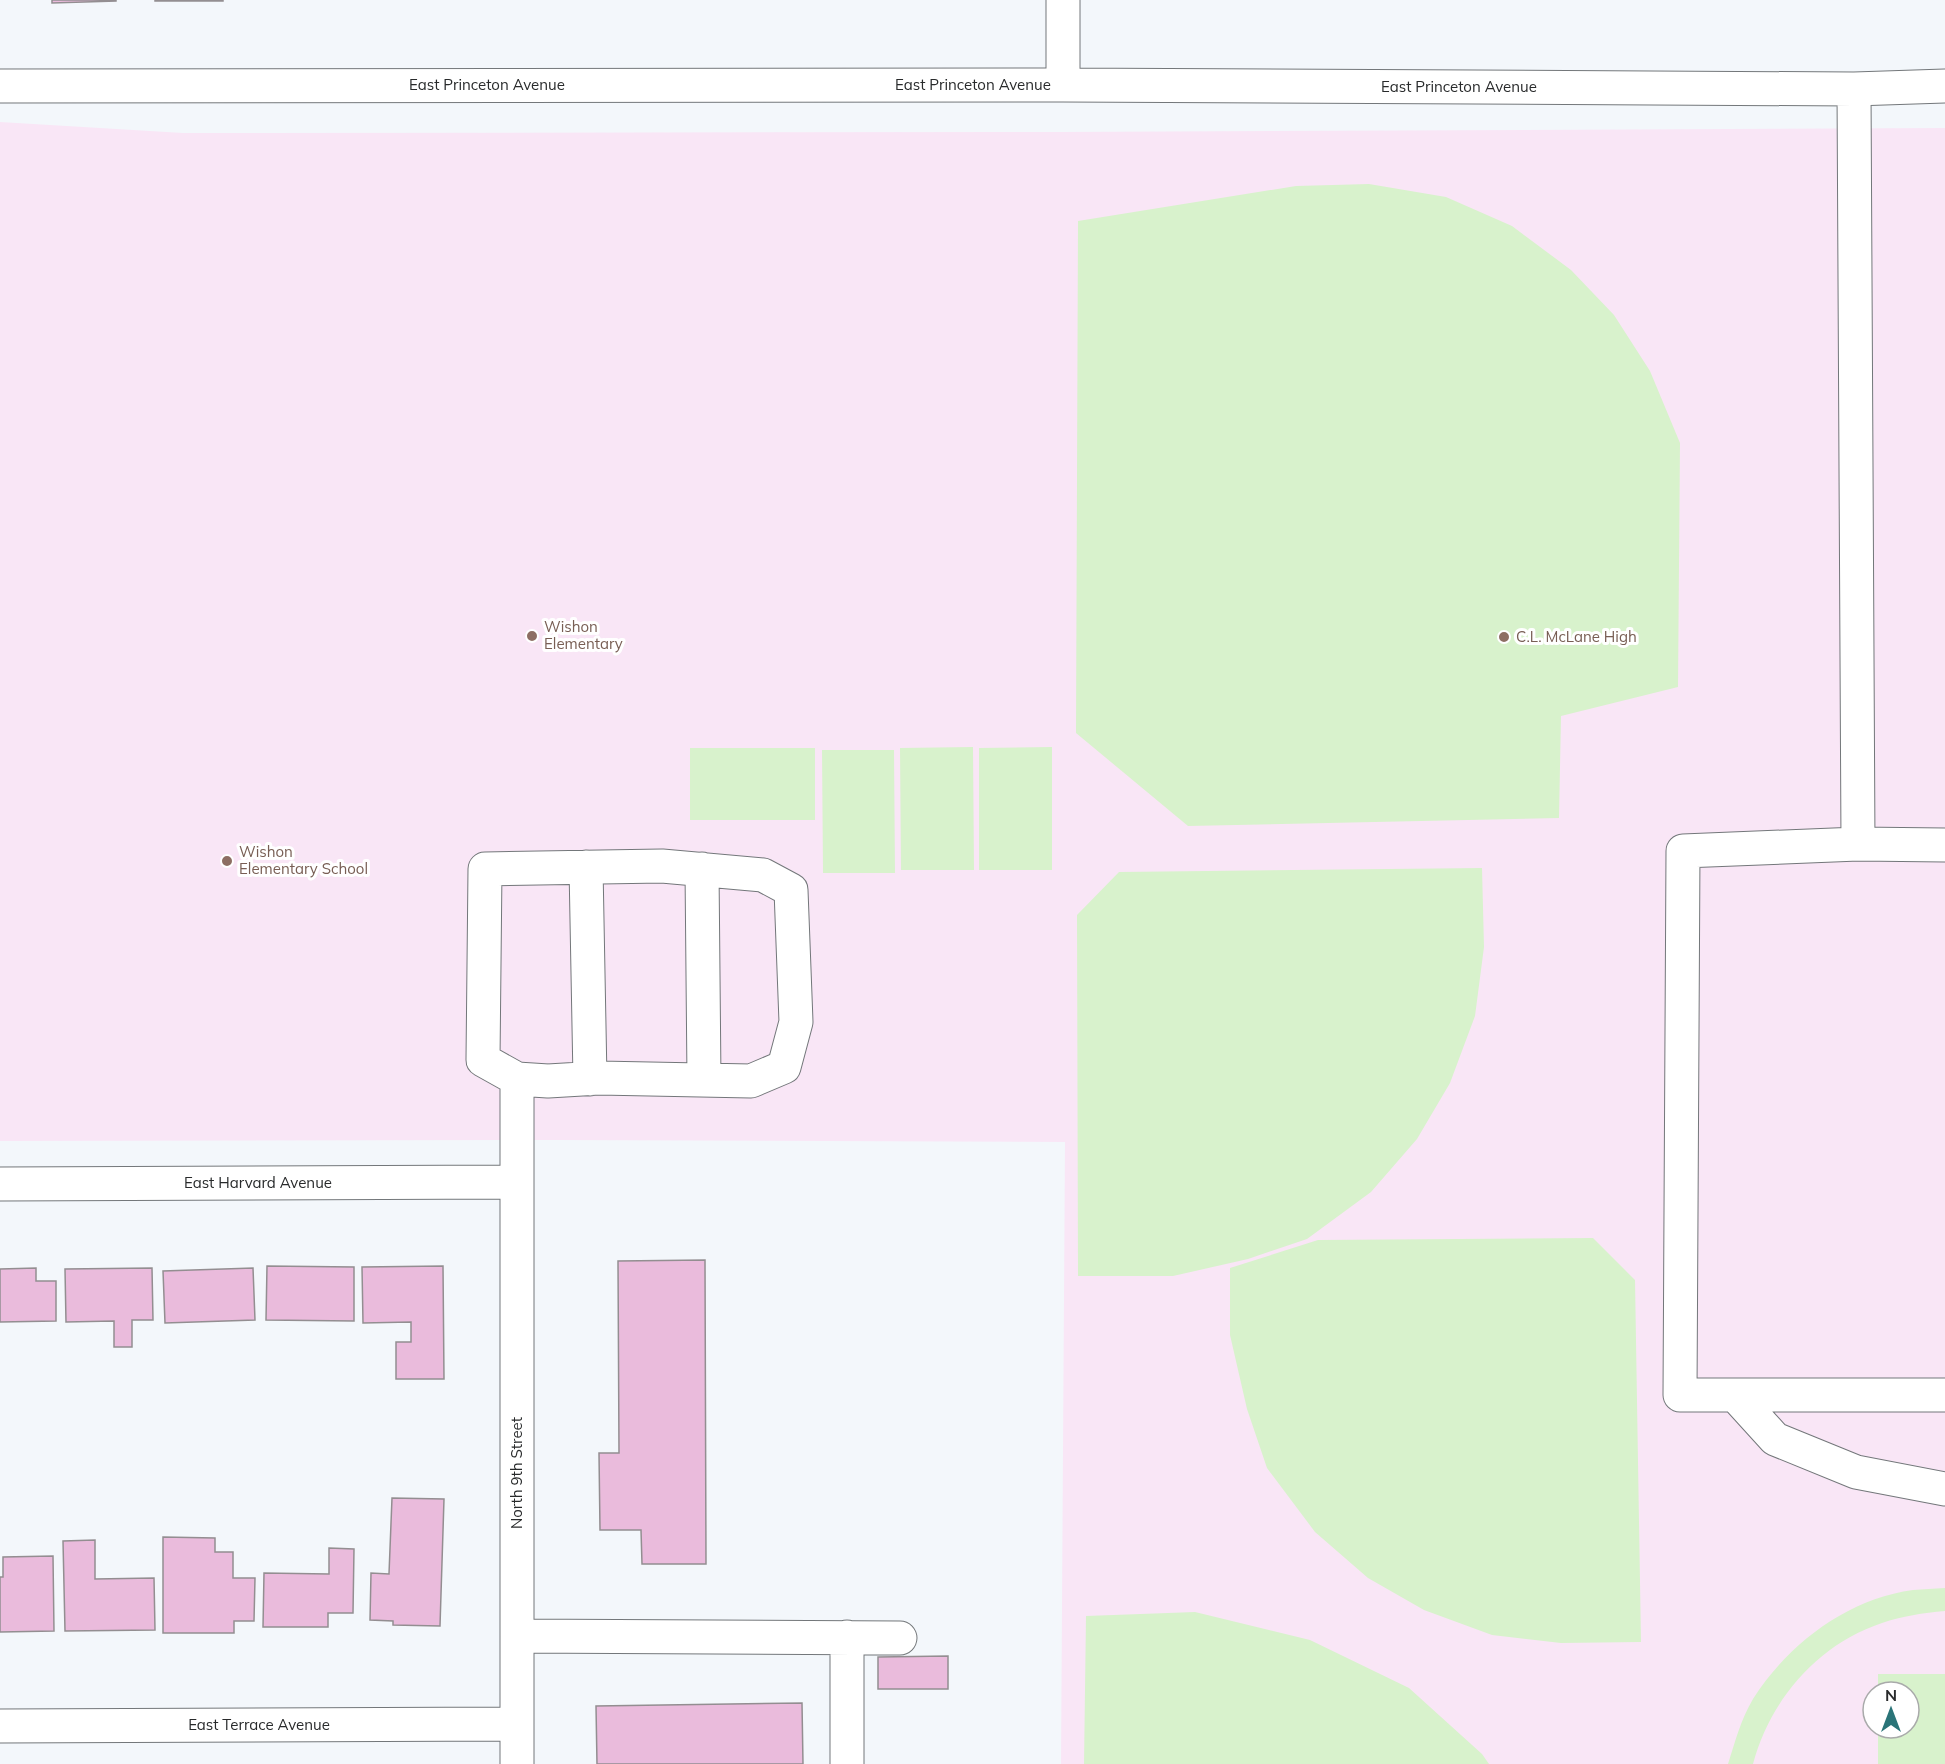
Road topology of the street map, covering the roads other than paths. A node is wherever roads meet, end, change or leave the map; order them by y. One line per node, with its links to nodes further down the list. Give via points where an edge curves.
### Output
1 (1063, 0): 2 (street)
2 (1063, 85): 3 (street, East Princeton Avenue); 5 (street, East Princeton Avenue)
3 (0, 86)
4 (1945, 86): 5 (street, East Princeton Avenue)
5 (1854, 89): 6 (street)
6 (1858, 844): 7 (street); 15 (street, via 1683,851 1680,1395)
7 (1945, 845)
8 (586, 867): 9 (street); 10 (street, via 484,868 483,1060); 11 (street)
9 (702, 869): 12 (street); 12 (street, via 764,874 791,890 796,1022 784,1067 751,1081)
10 (517, 1079): 11 (street); 13 (street, North 9th Street)
11 (590, 1079): 12 (street)
12 (704, 1080)
13 (516, 1182): 14 (street, East Harvard Avenue); 18 (street, North 9th Street)
14 (0, 1184)
15 (1735, 1395): 16 (street); 17 (street, via 1775,1439 1856,1472)
16 (1945, 1395)
17 (1945, 1488)
18 (517, 1636): 19 (street); 21 (street, North 9th Street)
19 (847, 1637): 20 (street); 24 (street)
20 (900, 1638)
21 (517, 1724): 22 (street, East Terrace Avenue); 23 (street, North 9th Street)
22 (0, 1726)
23 (517, 1764)
24 (847, 1764)

